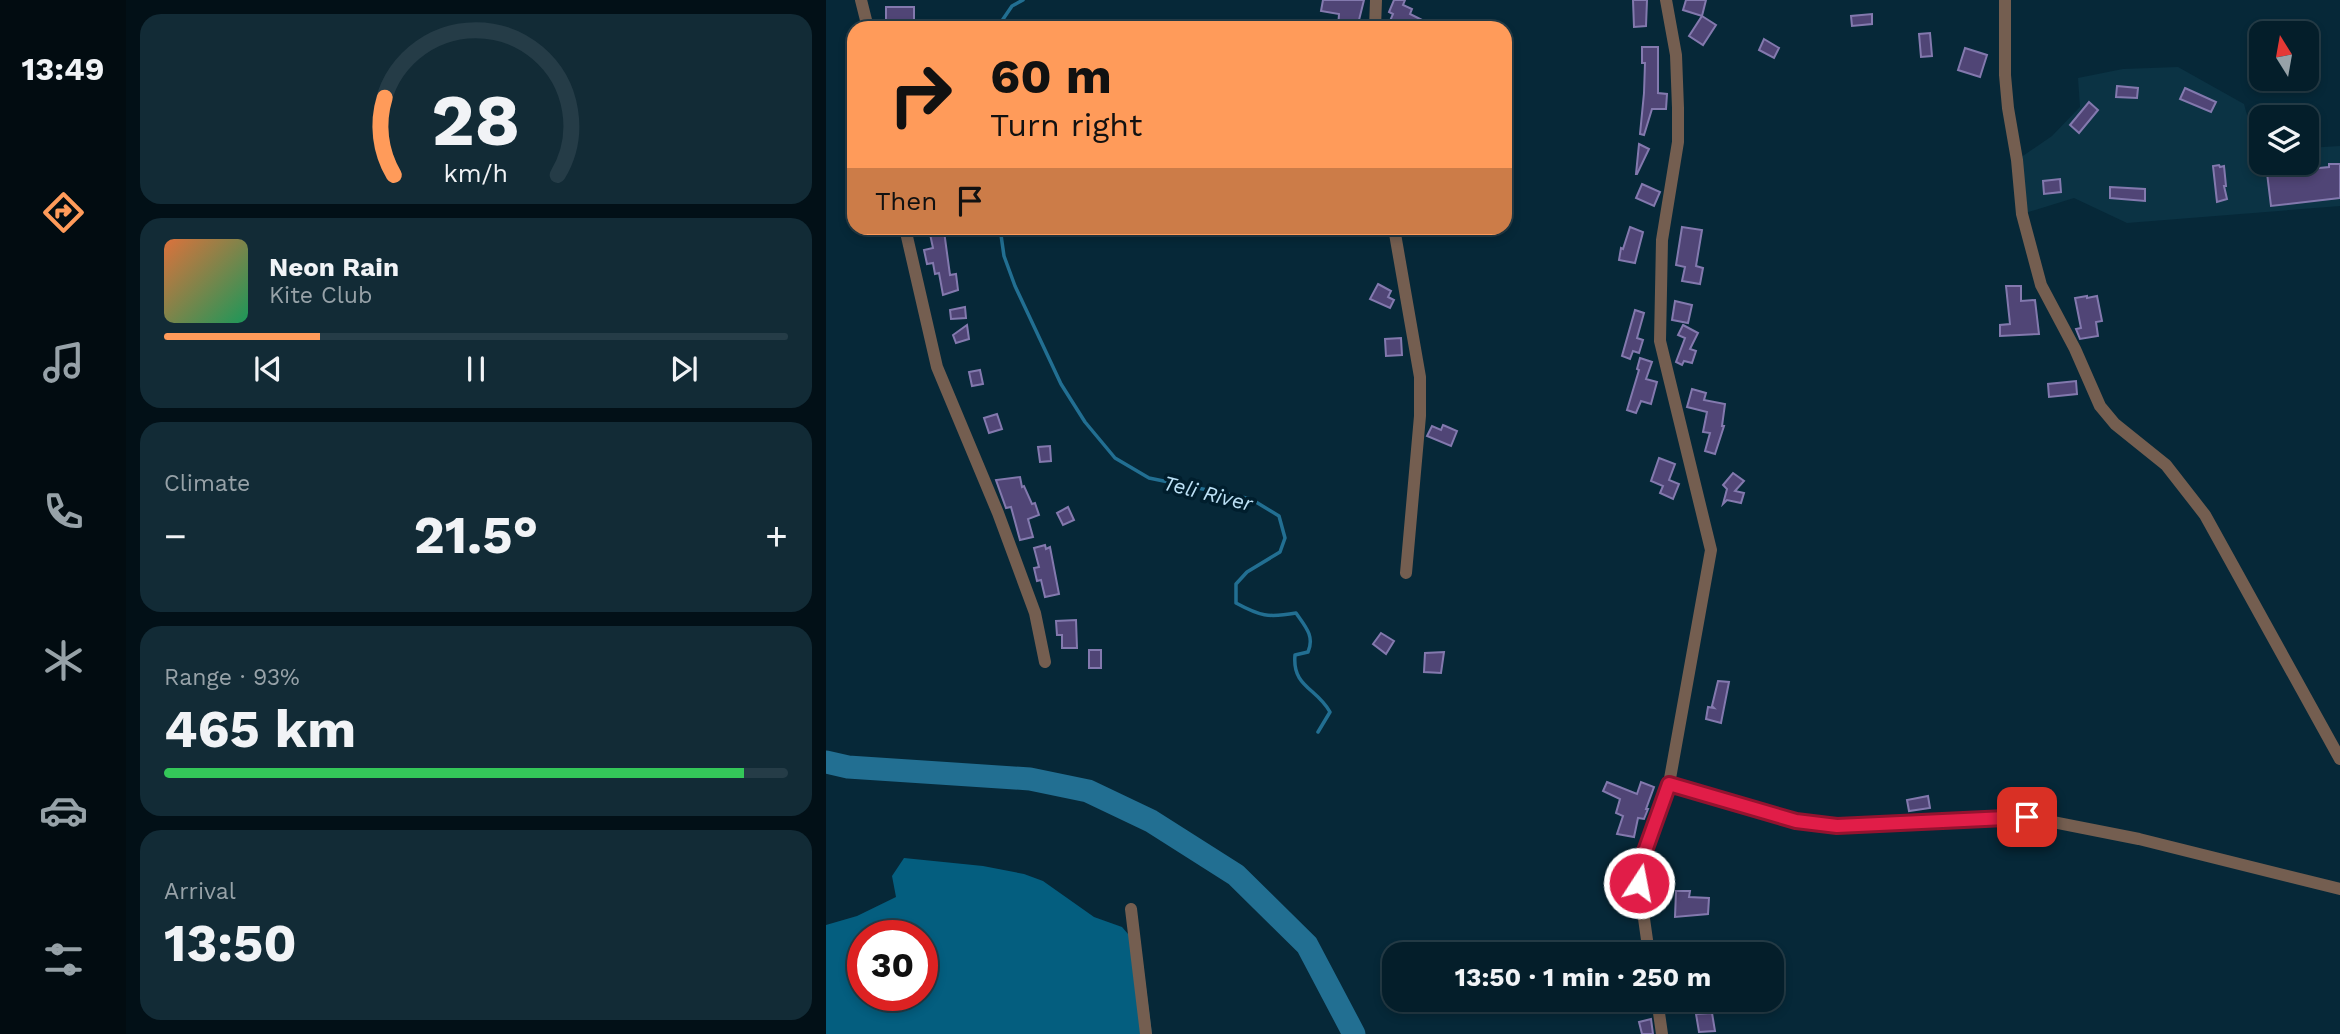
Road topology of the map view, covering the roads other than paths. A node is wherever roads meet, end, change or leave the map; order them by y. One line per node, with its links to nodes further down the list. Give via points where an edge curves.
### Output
1 (861, 0): 5 (street)
2 (1376, 0): 6 (street)
3 (1666, 0): 12 (street, via 1676,55 1678,142 1662,240 1660,341 1711,550)
4 (2006, 0): 11 (street, via 2005,75 2021,214 2042,285 2099,406 2115,425 2166,465 2205,515)
5 (866, 21)
6 (1375, 21)
7 (907, 235): 10 (street, via 937,367 1035,613)
8 (1395, 235): 9 (street, via 1420,377)
9 (1406, 573)
10 (1045, 662)
11 (2340, 759)
12 (1669, 784): 13 (street, via 1796,821 1837,826 2027,817 2139,839); 15 (street, via 1645,851 1639,883)
13 (2340, 889)
14 (1131, 909): 17 (street)
15 (1647, 942)
16 (1659, 1012): 18 (street)
17 (1146, 1034)
18 (1662, 1034)

